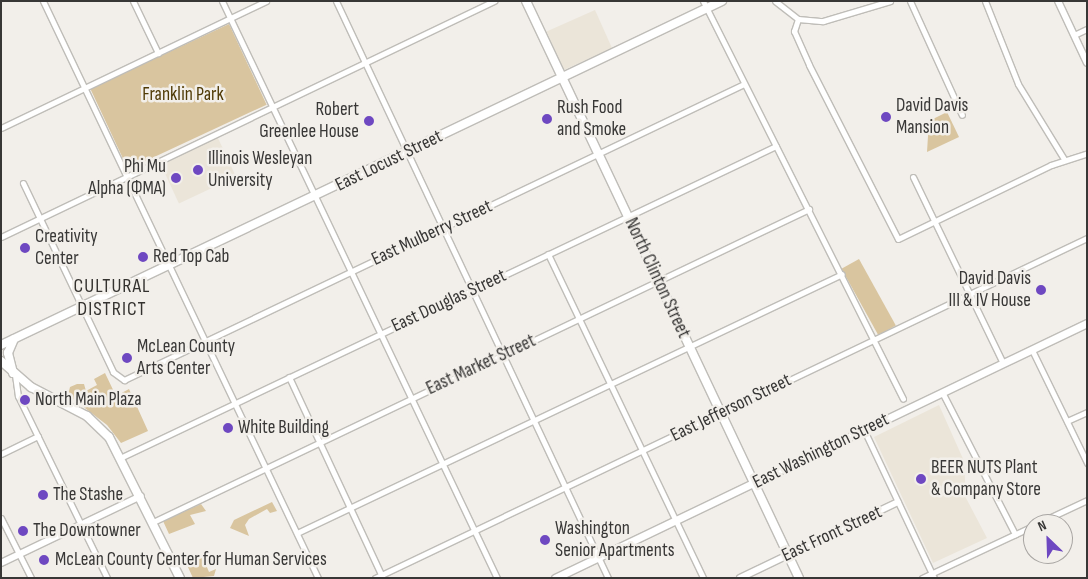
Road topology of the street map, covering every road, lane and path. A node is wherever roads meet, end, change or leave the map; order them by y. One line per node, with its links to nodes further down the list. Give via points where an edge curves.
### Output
1 (43, 1): 24 (street)
2 (133, 1): 19 (street)
3 (222, 1): 15 (street)
4 (266, 1): 15 (street)
5 (336, 1): 20 (street)
6 (494, 1): 20 (street)
7 (526, 1): 22 (main road, North Clinton Street)
8 (722, 1): 14 (main road, East Locust Street)
9 (775, 1): 16 (street)
10 (890, 1): 16 (street, via 833,20)
11 (910, 1): 26 (street)
12 (985, 1): 32 (street, via 1018,84)
13 (1058, 1): 18 (street)
14 (705, 5): 22 (main road, East Locust Street); 23 (street)
15 (230, 18): 19 (street); 25 (street)
16 (798, 19): 40 (street, via 794,31 808,65 896,238)
17 (1087, 30): 18 (street)
18 (1074, 36): 21 (street)
19 (158, 53): 24 (street)
20 (365, 63): 25 (street); 30 (street)
21 (1087, 64)
22 (563, 78): 30 (main road, East Locust Street); 31 (main road, North Clinton Street)
23 (744, 84): 28 (street); 31 (street, East Mulberry Street)
24 (85, 88): 27 (street); 33 (street)
25 (273, 107): 33 (street); 36 (street)
26 (962, 115)
27 (1, 128)
28 (776, 146): 37 (street); 38 (street, East Douglas Street)
29 (1087, 152): 32 (street)
30 (408, 153): 36 (main road, East Locust Street); 41 (street)
31 (598, 154): 38 (main road, North Clinton Street); 41 (street, East Mulberry Street)
32 (1064, 159): 40 (street)
33 (127, 176): 39 (street); 45 (street)
34 (913, 177): 40 (street)
35 (23, 183): 39 (street)
36 (316, 196): 45 (main road, East Locust Street); 46 (street)
37 (809, 209): 47 (street); 48 (street, East Market Street)
38 (628, 216): 44 (street, East Douglas Street); 48 (main road, North Clinton Street)
39 (40, 219): 42 (street); 51 (street)
40 (935, 221): 50 (street)
41 (443, 228): 46 (street, East Mulberry Street); 49 (street)
42 (1, 237)
43 (1087, 238): 50 (street, East Jefferson Street)
44 (548, 254): 49 (street, East Douglas Street); 52 (street)
45 (170, 266): 51 (main road, East Locust Street); 57 (street)
46 (352, 271): 54 (street); 57 (street, East Mulberry Street)
47 (842, 274): 56 (street); 59 (street)
48 (658, 281): 52 (street, East Market Street); 59 (main road, North Clinton Street)
49 (472, 290): 54 (street, East Douglas Street); 61 (street)
50 (970, 293): 56 (street, East Jefferson Street); 63 (street)
51 (82, 307): 55 (main road, East Locust Street); 57 (street, East Mulberry Street, via 119,379 129,378)
52 (578, 319): 61 (street, East Market Street); 66 (street)
53 (1087, 323): 60 (main road, East Washington Street)
54 (381, 334): 65 (street, East Douglas Street); 68 (street)
55 (14, 339): 58 (main road, East Locust Street); 64 (main road, via 8,353)
56 (873, 340): 69 (street); 72 (street, East Jefferson Street)
57 (206, 341): 70 (street)
58 (1, 345)
59 (688, 347): 66 (street); 72 (main road, North Clinton Street)
60 (1032, 350): 63 (main road, East Washington Street); 74 (street)
61 (503, 355): 68 (street, East Market Street); 73 (street)
62 (1, 361): 64 (main road)
63 (1003, 363): 67 (main road, East Washington Street)
64 (14, 373): 76 (street, via 18,396); 80 (main road, via 90,418)
65 (289, 378): 70 (street, East Douglas Street); 77 (street)
66 (610, 384): 73 (street); 78 (street)
67 (942, 392): 75 (main road, East Washington Street); 98 (street)
68 (412, 398): 77 (street, East Market Street); 81 (street)
69 (903, 398)
70 (235, 403): 80 (street, East Douglas Street); 83 (street)
71 (1087, 412): 74 (street)
72 (720, 413): 78 (street, East Jefferson Street); 84 (main road, North Clinton Street)
73 (534, 420): 81 (street); 85 (street)
74 (1067, 421): 82 (street)
75 (864, 430): 84 (main road, East Washington Street); 88 (street)
76 (38, 436): 79 (street); 94 (street)
77 (320, 442): 83 (street, East Market Street); 89 (street)
78 (642, 450): 85 (street, East Jefferson Street); 92 (street)
79 (1, 454)
80 (122, 457): 86 (main road)
81 (443, 463): 89 (street); 95 (street)
82 (1087, 463)
83 (266, 468): 93 (street, East Market Street); 97 (street)
84 (753, 483): 92 (main road, East Washington Street); 100 (main road, North Clinton Street)
85 (565, 487): 95 (street, East Jefferson Street); 101 (street)
86 (141, 496): 93 (main road); 94 (street)
87 (1087, 500): 90 (street)
88 (898, 502): 100 (street, East Front Street); 103 (street)
89 (351, 508): 97 (street); 104 (street)
90 (1058, 514)
91 (1, 518): 99 (street)
92 (676, 520): 101 (main road, East Washington Street); 113 (street)
93 (153, 522): 107 (main road)
94 (82, 525): 99 (street); 106 (street)
95 (475, 530): 104 (street, East Jefferson Street); 110 (street)
96 (1023, 530): 98 (street)
97 (297, 533): 108 (street)
98 (1015, 534): 103 (street)
99 (20, 555): 102 (street); 105 (street)
100 (788, 555): 114 (street, East Front Street); 115 (main road, North Clinton Street)
101 (598, 557): 111 (main road, East Washington Street); 112 (street)
102 (1, 563)
103 (933, 575): 116 (street)
104 (382, 576): 109 (street, East Jefferson Street)
105 (31, 578)
106 (107, 578)
107 (180, 578)
108 (318, 578)
109 (375, 578)
110 (497, 578)
111 (555, 578)
112 (608, 578)
113 (702, 578)
114 (740, 578)
115 (799, 578)
116 (922, 578)

